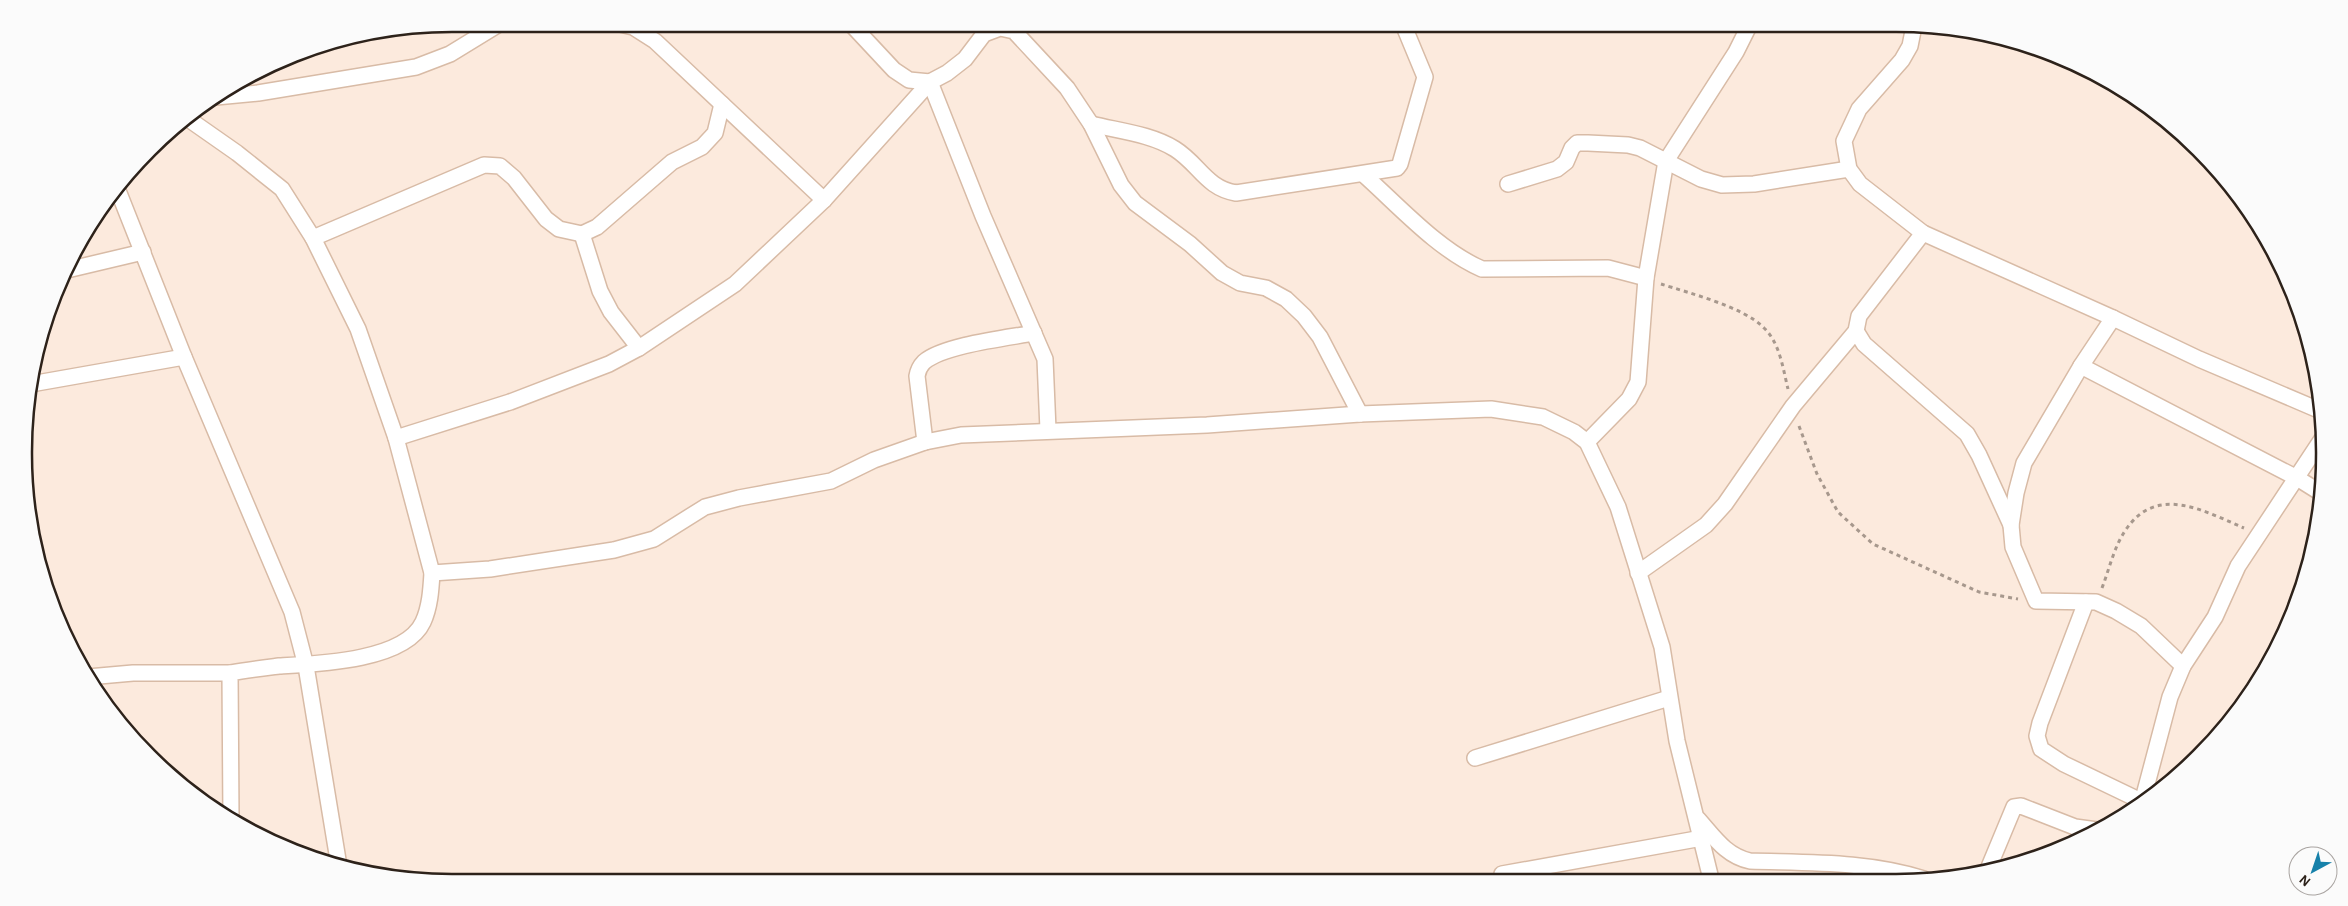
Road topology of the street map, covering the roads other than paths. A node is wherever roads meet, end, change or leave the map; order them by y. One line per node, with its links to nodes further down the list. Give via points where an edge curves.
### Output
1 (486, 32): 10 (street, via 450,54 416,67)
2 (640, 32): 11 (street, via 655,41)
3 (858, 32): 9 (street, via 894,70 909,80)
4 (989, 32): 9 (street, via 984,34 965,60)
5 (1014, 32): 13 (street, via 1067,88)
6 (1406, 32): 16 (street, via 1425,77 1400,164 1397,168)
7 (1746, 32): 14 (street)
8 (1913, 33): 15 (street, via 1902,60 1859,109 1844,141)
9 (930, 82): 19 (street); 28 (street)
10 (232, 95)
11 (722, 104): 19 (street); 21 (street, via 715,133 702,147 672,162 597,227)
12 (193, 122): 22 (street, via 237,152 282,190)
13 (1091, 124): 16 (street, via 1157,140 1191,160 1208,181 1222,191 1236,193); 34 (street, via 1121,185 1135,203 1222,272 1240,283 1266,288 1286,299 1304,316 1320,337)
14 (1666, 161): 15 (street, via 1701,179 1722,185 1754,184); 17 (street, via 1628,145 1577,144 1566,162 1557,169); 25 (street)
15 (1849, 169): 20 (street, via 1860,184)
16 (1362, 174): 25 (street, via 1442,245 1463,261 1482,269 1608,268)
17 (1508, 184)
18 (120, 195): 23 (street)
19 (824, 200): 29 (street, via 735,284)
20 (1923, 233): 26 (street); 27 (street, via 1859,316)
21 (582, 234): 22 (street, via 559,228 546,219 514,178 500,166 484,165); 29 (street, via 600,291 611,312)
22 (313, 238): 36 (street, via 358,328)
23 (143, 252): 24 (street); 30 (street)
24 (76, 268)
25 (1646, 278): 38 (street, via 1638,382 1629,399)
26 (2113, 318): 31 (street); 33 (street, via 2199,360)
27 (1856, 331): 42 (street, via 1864,344 1967,434); 44 (street, via 1792,406 1725,504 1706,525)
28 (1034, 333): 35 (street, via 1045,359); 37 (street, via 956,348 926,360 917,376)
29 (639, 348): 36 (street, via 609,364 510,402)
30 (184, 357): 32 (street); 46 (street, via 292,612)
31 (2081, 366): 40 (street); 42 (street, via 2024,463)
32 (39, 382)
33 (2313, 408)
34 (1360, 414): 35 (street, via 1207,425); 38 (street, via 1491,409 1543,417)
35 (1048, 430): 37 (street, via 962,435)
36 (396, 438): 43 (street)
37 (925, 442): 43 (street, via 874,460 831,481 704,507 654,539 614,550 509,566)
38 (1587, 442): 44 (street, via 1618,507)
39 (2316, 449): 40 (street)
40 (2297, 478): 41 (street); 47 (street, via 2238,566 2214,617)
41 (2314, 489)
42 (2011, 525): 45 (street, via 2013,547 2036,601)
43 (432, 573): 46 (street, via 423,623 402,644 379,654)
44 (1638, 574): 50 (street, via 1662,648)
45 (2091, 602): 47 (street, via 2116,610 2141,626); 53 (street, via 2037,736 2041,748 2064,764)
46 (306, 666): 48 (street); 58 (street)
47 (2183, 666): 52 (street, via 2170,697)
48 (230, 673): 49 (street); 54 (street)
49 (97, 676)
50 (1669, 698): 51 (street); 55 (street)
51 (1475, 758)
52 (2144, 792)
53 (2137, 797)
54 (231, 810)
55 (1697, 818): 57 (street); 62 (street, via 1726,851 1737,858 1850,865)
56 (2084, 828): 59 (street, via 2021,806 2014,807)
57 (1702, 838): 60 (street); 61 (street)
58 (338, 857)
59 (1991, 862)
60 (1502, 874)
61 (1710, 874)
62 (1907, 874)

